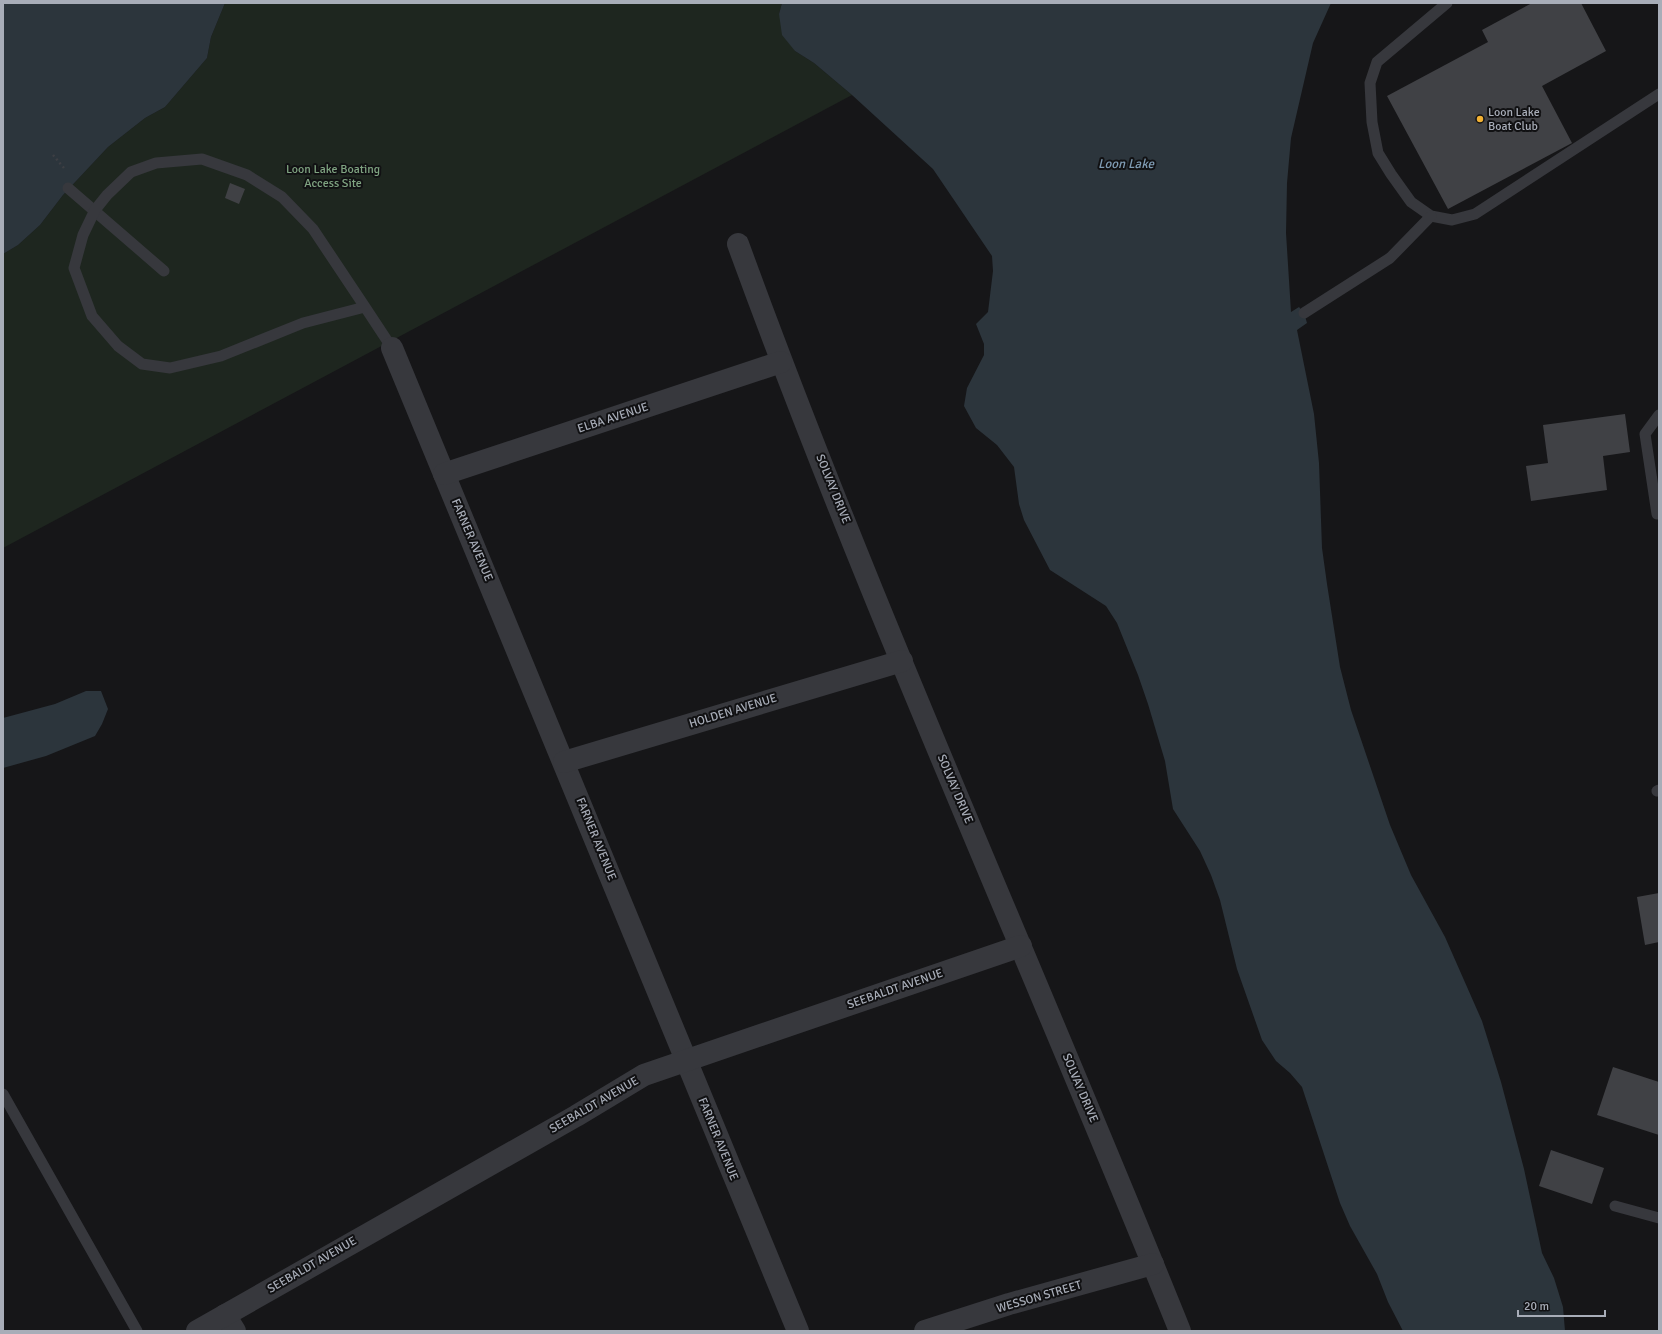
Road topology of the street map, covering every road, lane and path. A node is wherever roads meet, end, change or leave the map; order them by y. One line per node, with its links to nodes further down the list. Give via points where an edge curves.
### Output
1 (1447, 3): 5 (lane, via 1377,62 1370,83 1372,122 1378,152 1390,174 1411,202)
2 (1659, 94): 5 (lane, via 1475,214 1452,220)
3 (68, 188): 4 (lane)
4 (95, 210): 7 (lane); 8 (lane, via 131,172 156,163 202,159 247,175 282,197 313,229); 8 (lane, via 83,235 74,268 92,316 118,346 142,364 170,368 221,356 303,323)
5 (1431, 216): 9 (lane, via 1390,258)
6 (738, 244): 11 (street, SOLVAY DRIVE)
7 (164, 271)
8 (365, 307): 10 (lane)
9 (1304, 313)
10 (392, 348): 13 (street, FARNER AVENUE)
11 (781, 362): 13 (street, ELBA AVENUE); 15 (street, SOLVAY DRIVE)
12 (1659, 415): 14 (lane, via 1645,434)
13 (444, 474): 16 (street, FARNER AVENUE)
14 (1657, 514)
15 (902, 661): 16 (street, HOLDEN AVENUE); 17 (street, SOLVAY DRIVE)
16 (564, 762): 18 (street, FARNER AVENUE)
17 (1021, 946): 18 (street, SEEBALDT AVENUE); 22 (street, SOLVAY DRIVE)
18 (686, 1060): 23 (street, SEEBALDT AVENUE, via 644,1075); 26 (street, FARNER AVENUE)
19 (3, 1094): 24 (lane)
20 (1615, 1206): 21 (lane)
21 (1659, 1218)
22 (1153, 1264): 27 (street, WESSON STREET, via 1009,1304); 28 (street, SOLVAY DRIVE)
23 (230, 1323): 25 (street, SEEBALDT AVENUE)
24 (137, 1331)
25 (197, 1331)
26 (798, 1331)
27 (925, 1331)
28 (1180, 1331)

